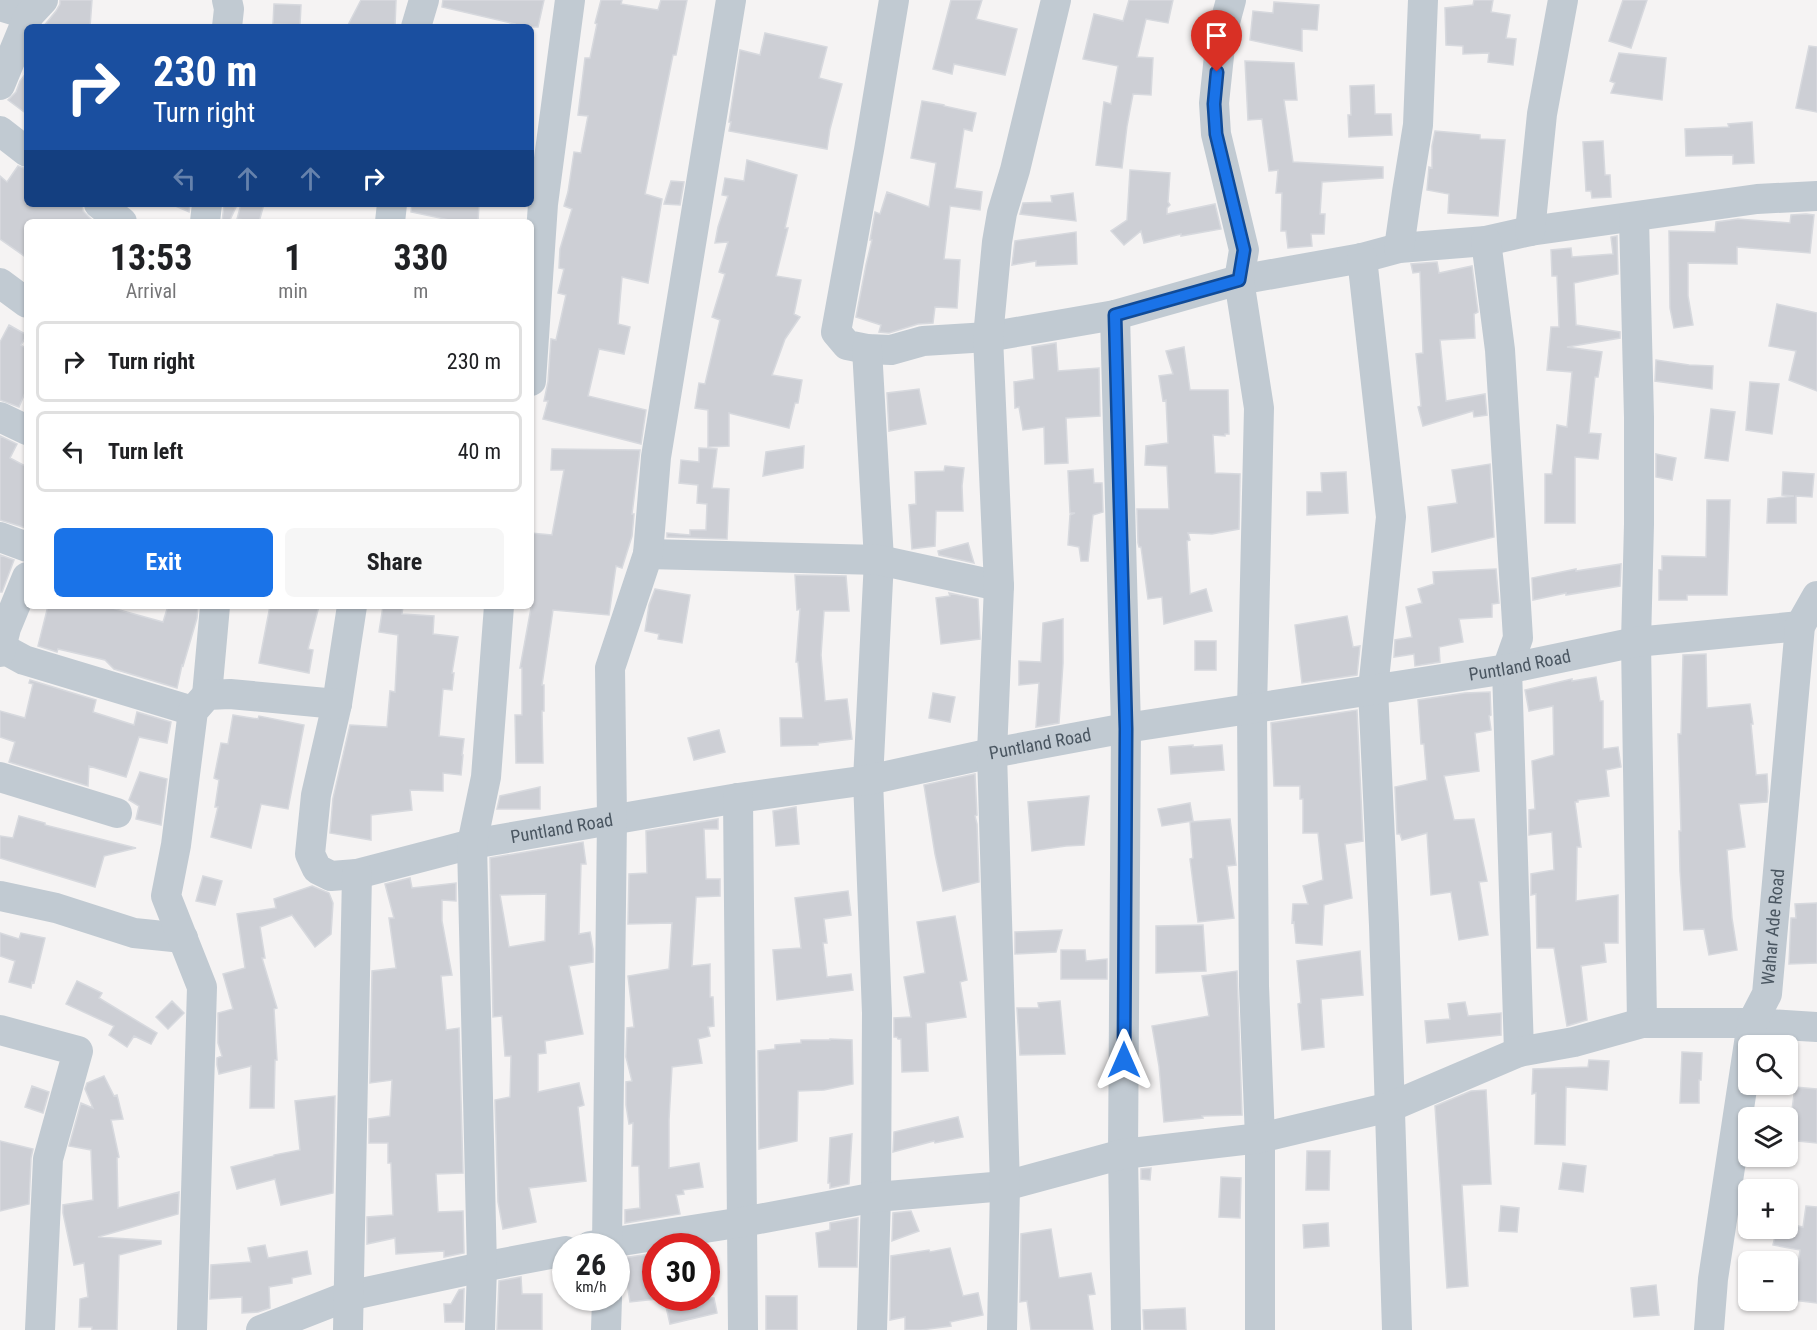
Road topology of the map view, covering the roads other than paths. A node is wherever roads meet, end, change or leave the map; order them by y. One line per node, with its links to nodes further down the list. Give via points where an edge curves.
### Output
1 (227, 0): 13 (street)
2 (424, 0): 14 (street)
3 (570, 0): 20 (street)
4 (730, 0): 39 (street, via 656,457)
5 (894, 0): 34 (street, via 836,332 847,345)
6 (1056, 0): 33 (street, via 1002,213)
7 (1230, 0): 28 (street, via 1221,37 1214,104 1216,134 1244,250)
8 (1423, 0): 26 (street, via 1418,125)
9 (1563, 0): 24 (street, via 1542,114)
10 (0, 6): 11 (street)
11 (36, 8): 12 (street)
12 (29, 24)
13 (227, 24)
14 (417, 24)
15 (24, 34): 16 (street)
16 (0, 85)
17 (0, 131): 18 (street)
18 (24, 150)
19 (1817, 196): 22 (street, via 1757,199)
20 (537, 203): 30 (street)
21 (103, 207): 23 (street)
22 (1634, 218): 24 (street); 48 (street, via 1640,417)
23 (118, 219)
24 (1530, 231): 25 (street)
25 (1485, 241): 26 (street); 50 (street, via 1500,350 1518,638)
26 (1399, 248): 27 (street)
27 (1362, 258): 28 (street); 51 (street, via 1391,517)
28 (1239, 280): 32 (street); 54 (street, via 1259,408)
29 (0, 284): 31 (street)
30 (534, 292)
31 (24, 301)
32 (1115, 315): 33 (street); 55 (street)
33 (988, 337): 34 (street, via 923,341 891,350); 42 (street)
34 (867, 349): 40 (street)
35 (0, 417): 36 (street)
36 (24, 429)
37 (0, 537): 38 (street)
38 (24, 546)
39 (648, 554): 40 (street); 61 (street, via 610,668)
40 (879, 560): 42 (street); 58 (street)
41 (24, 584): 49 (street)
42 (999, 586): 56 (street)
43 (1817, 596): 47 (street)
44 (215, 609): 52 (street)
45 (352, 609): 53 (street, Puntland Road)
46 (499, 609): 62 (street, via 486,777)
47 (1808, 631): 48 (street, Puntland Road); 67 (street, Wahar Ade Road, via 1767,994)
48 (1636, 642): 50 (street, Puntland Road); 66 (street)
49 (0, 648): 52 (street, via 24,660)
50 (1507, 669): 51 (street, Puntland Road); 70 (street)
51 (1373, 689): 54 (street, Puntland Road); 71 (street)
52 (200, 703): 53 (street, via 230,694); 65 (street, via 166,896)
53 (337, 704): 63 (street, Puntland Road, via 316,795 310,854 317,869 331,876)
54 (1252, 709): 55 (street, Puntland Road); 72 (street, via 1254,986)
55 (1126, 729): 56 (street, Puntland Road); 73 (street)
56 (992, 753): 58 (street, Puntland Road); 74 (street)
57 (0, 777): 60 (street)
58 (868, 780): 59 (street, Puntland Road); 75 (street, via 877,1013)
59 (738, 798): 61 (street, Puntland Road); 76 (street)
60 (117, 813)
61 (612, 819): 62 (street, Puntland Road); 77 (street)
62 (472, 844): 63 (street, Puntland Road); 80 (street)
63 (357, 874): 81 (street)
64 (0, 896): 65 (street, via 56,908 134,933)
65 (183, 938): 84 (street, via 202,987)
66 (1642, 1023): 67 (street); 70 (street)
67 (1752, 1023): 68 (street); 95 (street, Wahar Ade Road, via 1713,1279)
68 (1817, 1027)
69 (0, 1030): 83 (street, via 78,1051 48,1159)
70 (1519, 1052): 71 (street)
71 (1390, 1107): 72 (street); 94 (street)
72 (1260, 1138): 73 (street); 93 (street)
73 (1123, 1154): 74 (street); 92 (street)
74 (1005, 1185): 75 (street); 91 (street)
75 (876, 1197): 76 (street); 90 (street)
76 (743, 1221): 78 (street); 89 (street)
77 (602, 1233)
78 (630, 1240)
79 (552, 1254): 80 (street)
80 (482, 1267): 81 (street); 87 (street)
81 (348, 1296): 85 (street); 86 (street)
82 (607, 1311): 88 (street)
83 (40, 1330)
84 (192, 1330)
85 (261, 1330)
86 (348, 1330)
87 (480, 1330)
88 (606, 1330)
89 (743, 1330)
90 (872, 1330)
91 (1002, 1330)
92 (1126, 1330)
93 (1260, 1330)
94 (1397, 1330)
95 (1709, 1330)

